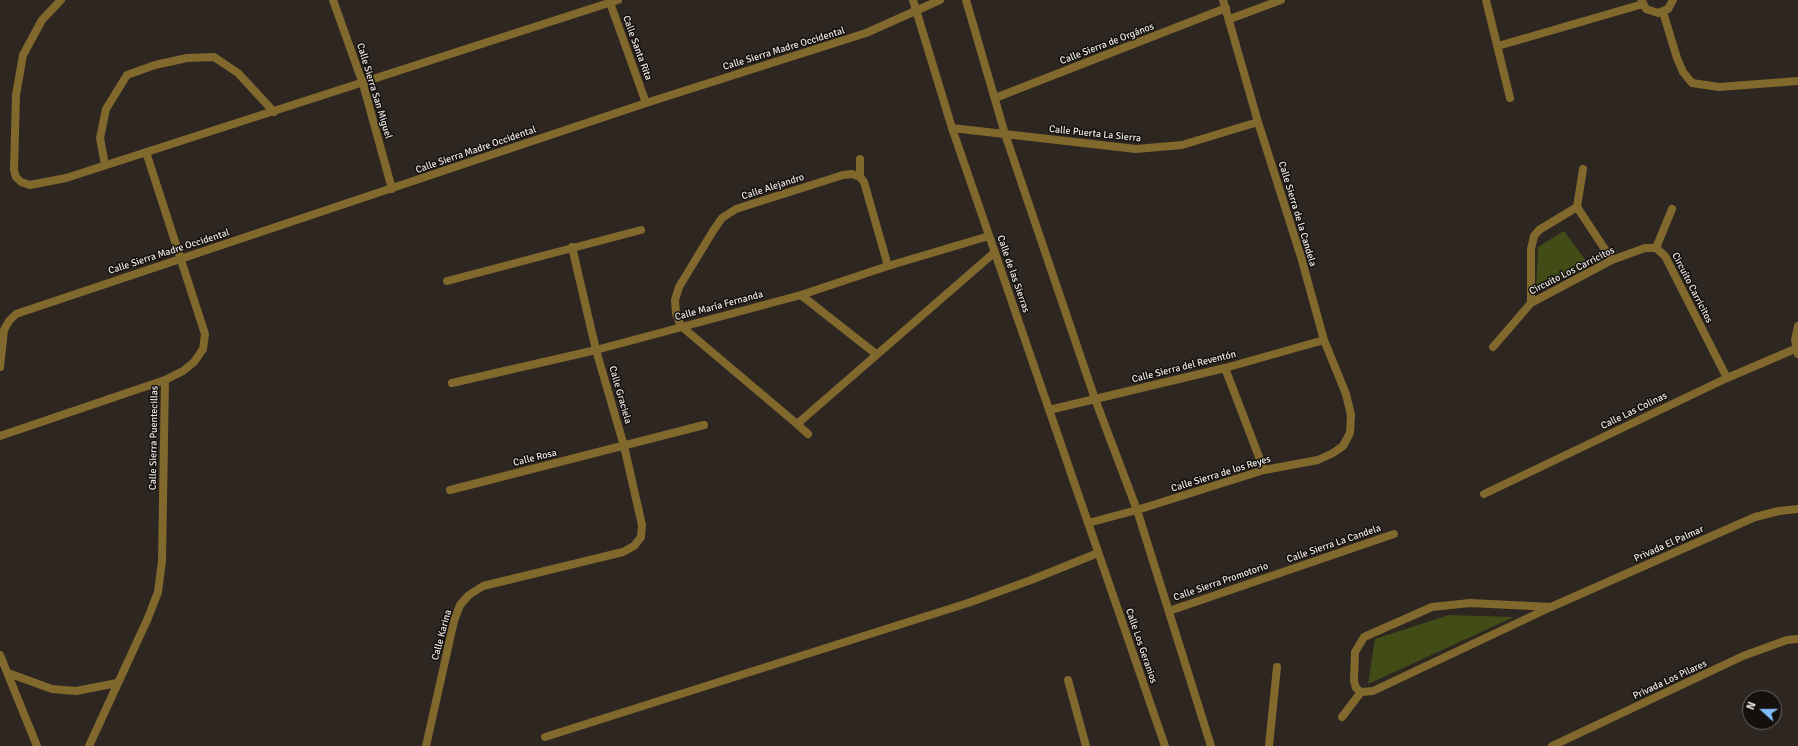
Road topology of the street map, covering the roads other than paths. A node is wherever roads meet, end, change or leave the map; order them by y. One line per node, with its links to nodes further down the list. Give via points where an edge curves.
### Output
1 (61, 0): 28 (street, via 42,20 23,55 16,95 14,170 21,182 30,185 66,178)
2 (333, 0): 18 (street, Calle Sierra San Miguel)
3 (913, 0): 13 (street, Calle de las Sierras)
4 (940, 0): 13 (street, Calle Sierra Madre Occidental)
5 (966, 0): 19 (street)
6 (1223, 0): 12 (street, Calle Sierra de la Candela)
7 (1281, 0): 15 (street)
8 (1486, 0): 16 (street)
9 (1673, 0): 14 (street)
10 (612, 1): 18 (street); 21 (street, Calle Santa Rita)
11 (1642, 2): 14 (street, via 1651,12); 16 (street)
12 (1226, 8): 15 (street, Calle Sierra de la Candela); 19 (street, Calle Sierra de Orgános)
13 (916, 10): 21 (street, Calle Sierra Madre Occidental, via 866,33); 24 (street, Calle de las Sierras)
14 (1663, 12): 17 (street, via 1677,58 1683,72 1692,83 1719,87)
15 (1230, 19): 23 (street, Calle Sierra de la Candela)
16 (1498, 46): 20 (street)
17 (1798, 81)
18 (363, 84): 22 (street); 31 (street, Calle Sierra San Miguel)
19 (995, 98): 25 (street)
20 (1510, 98)
21 (646, 102): 31 (street, Calle Sierra Madre Occidental)
22 (274, 112): 26 (street); 28 (street, via 238,73 214,57 187,58 155,65 127,75 106,109 100,138)
23 (1258, 122): 25 (street, Calle Puerta La Sierra, via 1182,145 1161,148 1136,149); 47 (street, Calle Sierra de la Candela, via 1301,257)
24 (952, 128): 25 (street, Calle Puerta La Sierra); 35 (street, Calle de las Sierras)
25 (1005, 134): 57 (street)
26 (146, 152): 28 (street); 39 (street, Calle Sierra Puentecillas)
27 (860, 160): 30 (street)
28 (105, 165)
29 (1583, 168): 32 (street)
30 (860, 177): 41 (street, via 864,182); 45 (street, Calle Alejandro, via 852,174 843,175 736,209 722,218 679,287 675,300 676,314)
31 (392, 189): 39 (street, Calle Sierra Madre Occidental)
32 (1577, 207): 40 (street); 44 (street, via 1539,230 1534,236 1531,249)
33 (1672, 209): 37 (street)
34 (641, 230): 36 (street)
35 (989, 236): 38 (street, Calle de las Sierras); 41 (street, Calle María Fernanda)
36 (572, 247): 42 (street); 49 (street, Calle Graciela)
37 (1656, 248): 40 (street, Circuito Los Carricitos, via 1645,248); 54 (street, Circuito Carricitos, via 1665,256)
38 (995, 252): 51 (street); 58 (street, Calle de las Sierras)
39 (181, 259): 52 (street, Calle Sierra Madre Occidental, via 16,314 4,330); 55 (street, Calle Sierra Puentecillas, via 205,334 203,349 194,362)
40 (1612, 260): 44 (street, Circuito Los Carricitos)
41 (888, 266): 43 (street, Calle María Fernanda)
42 (447, 281)
43 (801, 295): 45 (street, Calle María Fernanda); 51 (street)
44 (1531, 303): 48 (street, Circuito Los Carricitos)
45 (681, 326): 49 (street, Calle María Fernanda); 59 (street)
46 (1798, 326): 50 (street, via 1795,340)
47 (1324, 340): 53 (street, Calle Sierra del Reventón); 61 (street, Calle Sierra de la Candela, via 1346,394 1351,415)
48 (1493, 347)
49 (596, 350): 56 (street, Calle María Fernanda); 64 (street, Calle Graciela)
50 (1797, 351): 54 (street, Calle Las Colinas)
51 (876, 354): 59 (street)
52 (0, 367)
53 (1225, 368): 57 (street, Calle Sierra del Reventón); 65 (street)
54 (1727, 378): 67 (street, Calle Las Colinas)
55 (165, 380): 63 (street); 82 (street, Calle Sierra Puentecillas, via 162,561 158,592)
56 (452, 383)
57 (1095, 399): 58 (street, Calle Sierra del Reventón); 69 (street)
58 (1049, 410): 70 (street, Calle de las Sierras)
59 (797, 424): 62 (street)
60 (704, 425): 64 (street, Calle Rosa)
61 (1350, 433): 65 (street, Calle Sierra de los Reyes, via 1343,446 1333,454 1318,460)
62 (808, 434)
63 (0, 436)
64 (624, 446): 66 (street, Calle Rosa); 72 (street, Calle Graciela, via 642,525 641,537 634,546)
65 (1264, 470): 69 (street, Calle Sierra de los Reyes)
66 (450, 490)
67 (1484, 494)
68 (1798, 509): 75 (street, Privada El Palmar, via 1779,510 1755,517)
69 (1137, 510): 70 (street, Calle Sierra de los Reyes); 76 (street)
70 (1088, 523): 73 (street, Calle de las Sierras)
71 (1394, 534): 74 (street, Calle Sierra La Candela)
72 (623, 552): 88 (street, Calle Karina, via 483,586 469,594 460,605 454,621)
73 (1098, 553): 85 (street, via 968,603); 90 (street, Calle Los Geranios)
74 (1281, 573): 76 (street, Calle Sierra Promotorio)
75 (1551, 607): 83 (street, Privada El Palmar, via 1373,691); 83 (street, Privada El Palmar, via 1451,604 1432,607 1370,634 1360,642 1355,652 1354,681 1356,688)
76 (1168, 611): 91 (street)
77 (1798, 639): 93 (street, Privada Los Pilares, via 1787,640 1744,656)
78 (0, 656): 80 (street)
79 (1277, 667): 92 (street)
80 (8, 674): 82 (street, via 52,690 76,691); 86 (street)
81 (1068, 680): 89 (street)
82 (118, 683): 87 (street, Calle Sierra Puentecillas)
83 (1361, 692): 84 (street)
84 (1342, 717)
85 (546, 737)
86 (37, 746)
87 (89, 746)
88 (426, 746)
89 (1086, 746)
90 (1165, 746)
91 (1211, 746)
92 (1269, 746)
93 (1552, 746)

